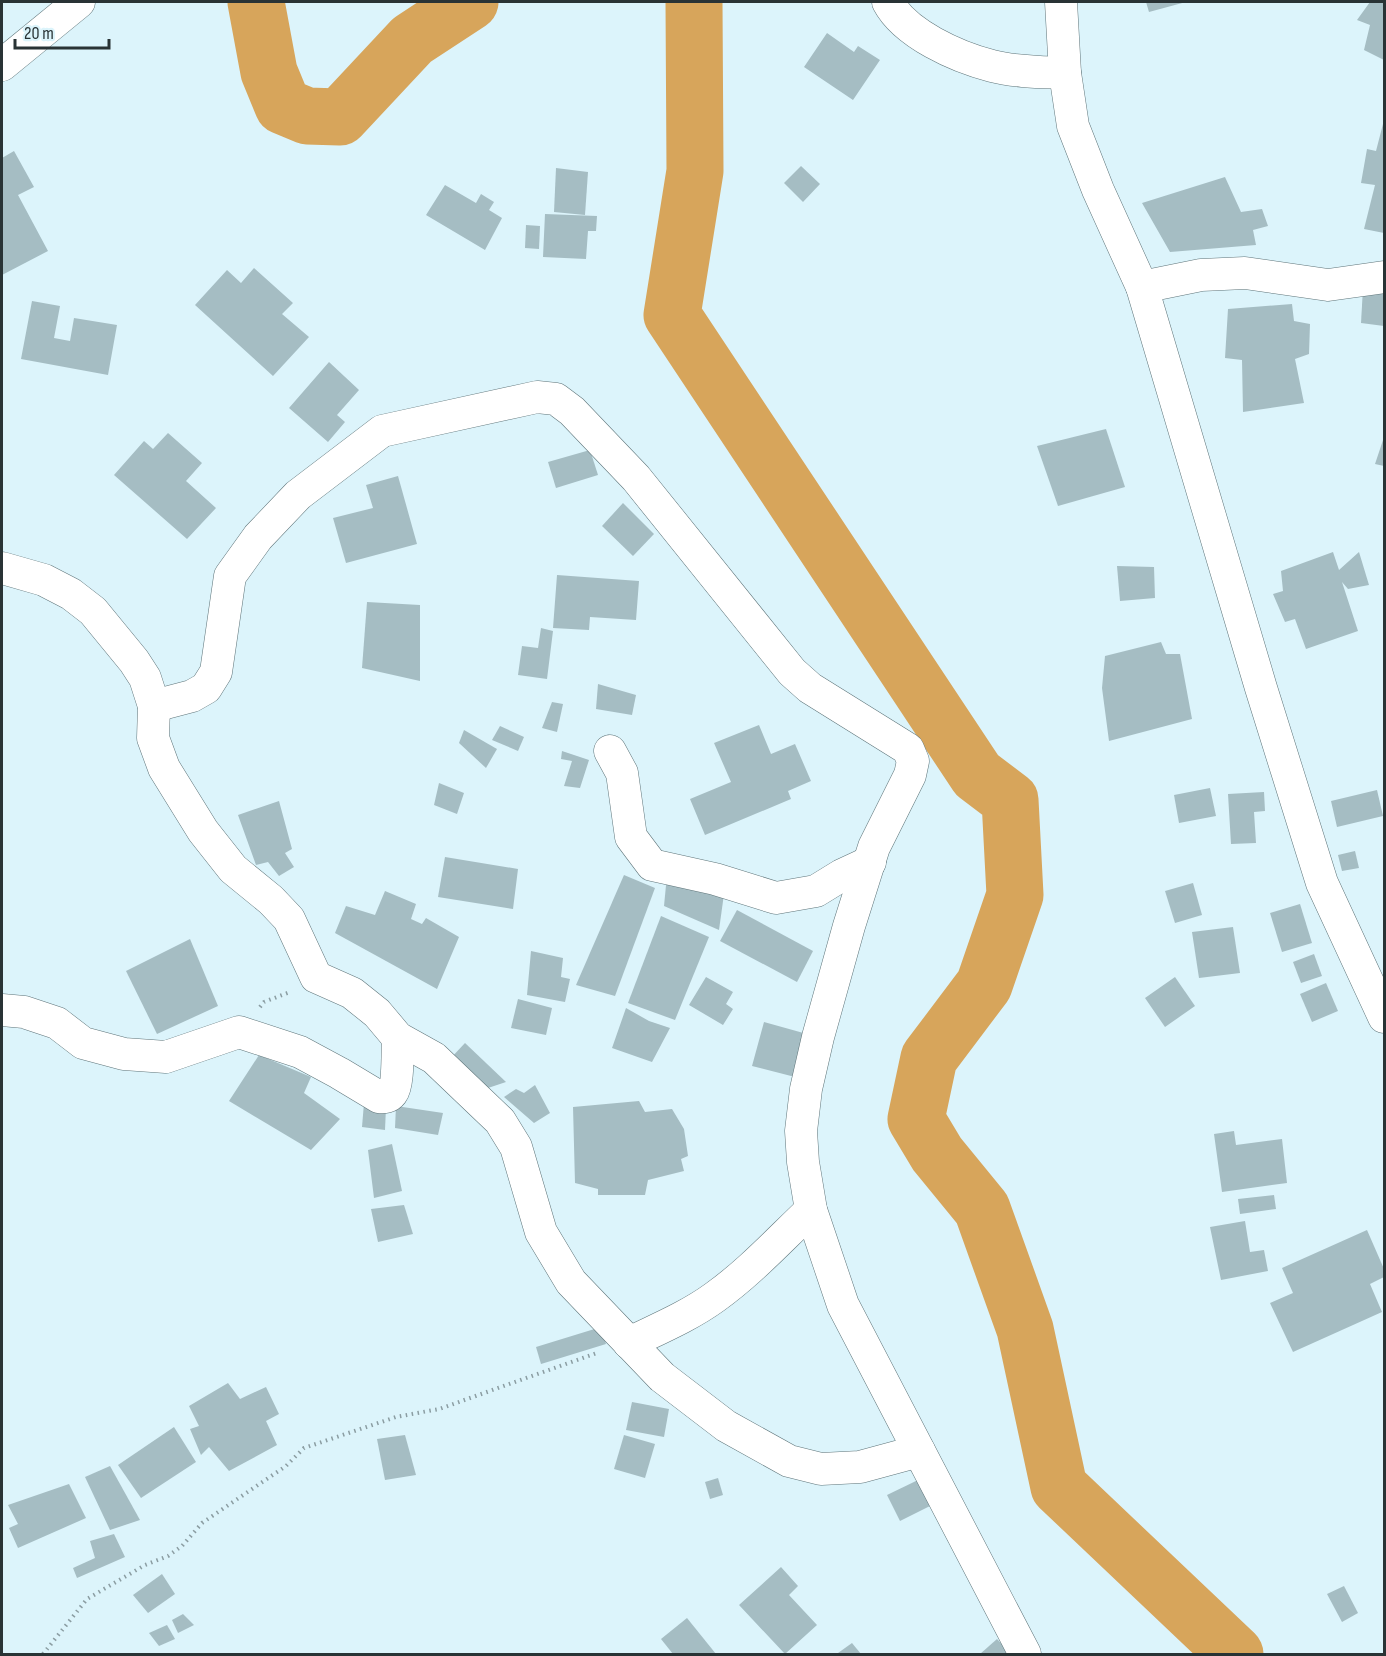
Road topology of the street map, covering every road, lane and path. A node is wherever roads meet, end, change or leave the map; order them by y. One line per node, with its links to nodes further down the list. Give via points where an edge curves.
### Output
1 (79, 2): 4 (street)
2 (888, 2): 5 (street, via 905,25 950,51 992,66)
3 (1061, 2): 5 (street)
4 (2, 65)
5 (1065, 73): 7 (street, via 1073,126)
6 (1384, 277): 7 (street, via 1328,285 1245,273 1201,275)
7 (1142, 287): 14 (street, via 1322,883)
8 (2, 568): 9 (street, via 44,580 93,611 134,661)
9 (154, 705): 11 (street, via 192,696 206,688 216,672 230,576 258,537 298,495 370,439 381,431 405,424 537,397 556,399 636,478 792,672 810,688 908,749 914,761 910,775); 12 (street, via 153,738 164,768 232,869 289,920)
10 (610, 751): 11 (street, via 622,773 631,837 652,865 776,898 816,891)
11 (870, 862): 17 (street, via 806,1089 801,1131)
12 (316, 977): 15 (path, via 301,989 264,1002); 16 (street, via 352,993 377,1013)
13 (2, 1010): 15 (street, via 24,1012 57,1023 83,1043 124,1054 166,1057)
14 (1384, 1017)
15 (239, 1032): 16 (street, via 300,1052 386,1098 395,1086)
16 (398, 1038): 18 (street, via 434,1058 500,1121 516,1148 541,1232 571,1282)
17 (811, 1210): 18 (street, via 715,1298); 19 (street, via 843,1305)
18 (629, 1343): 19 (street, via 662,1377 726,1426 789,1461 821,1469 860,1467); 20 (path, via 439,1409 396,1417 304,1448 286,1466 202,1523 168,1556 87,1599)
19 (919, 1451): 21 (street)
20 (43, 1654)
21 (1025, 1654)

